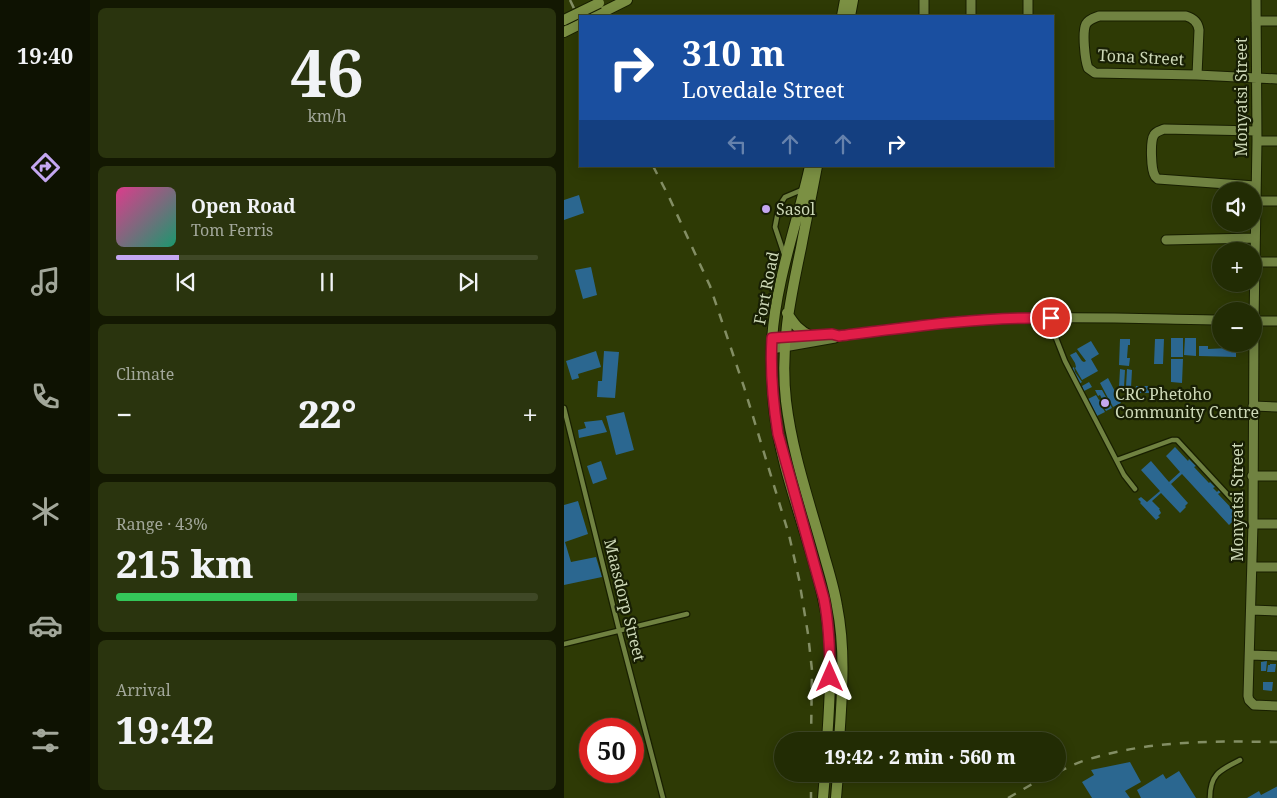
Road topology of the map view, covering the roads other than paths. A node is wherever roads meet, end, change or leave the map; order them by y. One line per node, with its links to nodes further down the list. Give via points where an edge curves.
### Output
1 (626, 0): 8 (main road)
2 (845, 0): 9 (main road)
3 (853, 0): 10 (main road)
4 (924, 0): 11 (street)
5 (972, 0): 12 (street)
6 (1028, 0): 13 (street)
7 (1256, 0): 15 (street, Monyatsi Street)
8 (600, 8): 14 (main road, bridge)
9 (842, 15)
10 (850, 15)
11 (924, 15)
12 (971, 15)
13 (1028, 15)
14 (564, 20)
15 (1256, 21): 16 (street); 20 (street, Monyatsi Street)
16 (1277, 21)
17 (579, 24): 18 (main road)
18 (564, 32)
19 (1197, 75): 19 (street, Tona Street, via 1101,74 1091,71 1086,61 1086,23 1099,16 1191,17 1199,25); 20 (street, Tona Street)
20 (1256, 79): 21 (street, Tona Street); 22 (street, Monyatsi Street)
21 (1277, 79)
22 (1256, 131): 23 (street, Monyatsi Street); 28 (street, via 1164,130 1153,136 1153,170 1158,179)
23 (1256, 141): 24 (street); 27 (street, Monyatsi Street)
24 (1277, 141)
25 (810, 167): 29 (main road, Fort Road)
26 (818, 167): 39 (main road, Fort Road)
27 (1255, 182)
28 (1212, 183)
29 (804, 189): 36 (main road, Fort Road); 36 (lane, via 785,197 779,206 775,227)
30 (1262, 201): 31 (street)
31 (1277, 201)
32 (1255, 232): 33 (street, Monyatsi Street)
33 (1255, 238): 34 (street); 35 (street, Monyatsi Street)
34 (1166, 240)
35 (1255, 242)
36 (786, 261): 47 (main road, Fort Road)
37 (1262, 262): 38 (street)
38 (1277, 262)
39 (787, 313): 44 (main road, via 798,329); 46 (main road, Fort Road)
40 (1051, 318): 41 (street); 45 (street, via 951,322); 52 (lane, via 1065,361)
41 (1212, 320)
42 (1262, 320): 43 (street)
43 (1277, 321)
44 (811, 336): 45 (street); 46 (street)
45 (839, 336): 46 (street, via 833,340)
46 (784, 343): 47 (street); 69 (main road, Fort Road, via 790,430 837,604)
47 (771, 344): 68 (main road, Fort Road, via 778,434 824,599)
48 (1253, 352): 49 (street, Monyatsi Street)
49 (1253, 406): 50 (street); 53 (street, Monyatsi Street)
50 (1277, 407)
51 (564, 408): 64 (lane, Maasdorp Street)
52 (1117, 460): 55 (lane); 56 (lane, via 1177,440 1239,507)
53 (1252, 476): 54 (street); 57 (street, Monyatsi Street)
54 (1277, 476)
55 (1135, 489)
56 (1240, 514)
57 (1253, 524): 58 (street); 59 (street, Monyatsi Street)
58 (1277, 524)
59 (1252, 567): 60 (street); 61 (street, Monyatsi Street)
60 (1277, 567)
61 (1250, 610): 62 (street); 66 (street, Monyatsi Street)
62 (1277, 610)
63 (687, 614): 64 (lane)
64 (619, 630): 65 (lane); 76 (lane, Maasdorp Street)
65 (564, 644)
66 (1250, 655): 67 (street); 70 (street, Monyatsi Street, via 1248,696 1252,703)
67 (1277, 656)
68 (830, 666): 69 (main road); 71 (main road, Fort Road)
69 (843, 667): 72 (main road, Fort Road)
70 (1277, 706)
71 (827, 732)
72 (839, 732)
73 (1240, 760): 79 (lane, via 1215,777 1210,787)
74 (824, 782): 77 (main road)
75 (837, 782): 78 (main road)
76 (663, 798)
77 (823, 798)
78 (836, 798)
79 (1210, 798)

